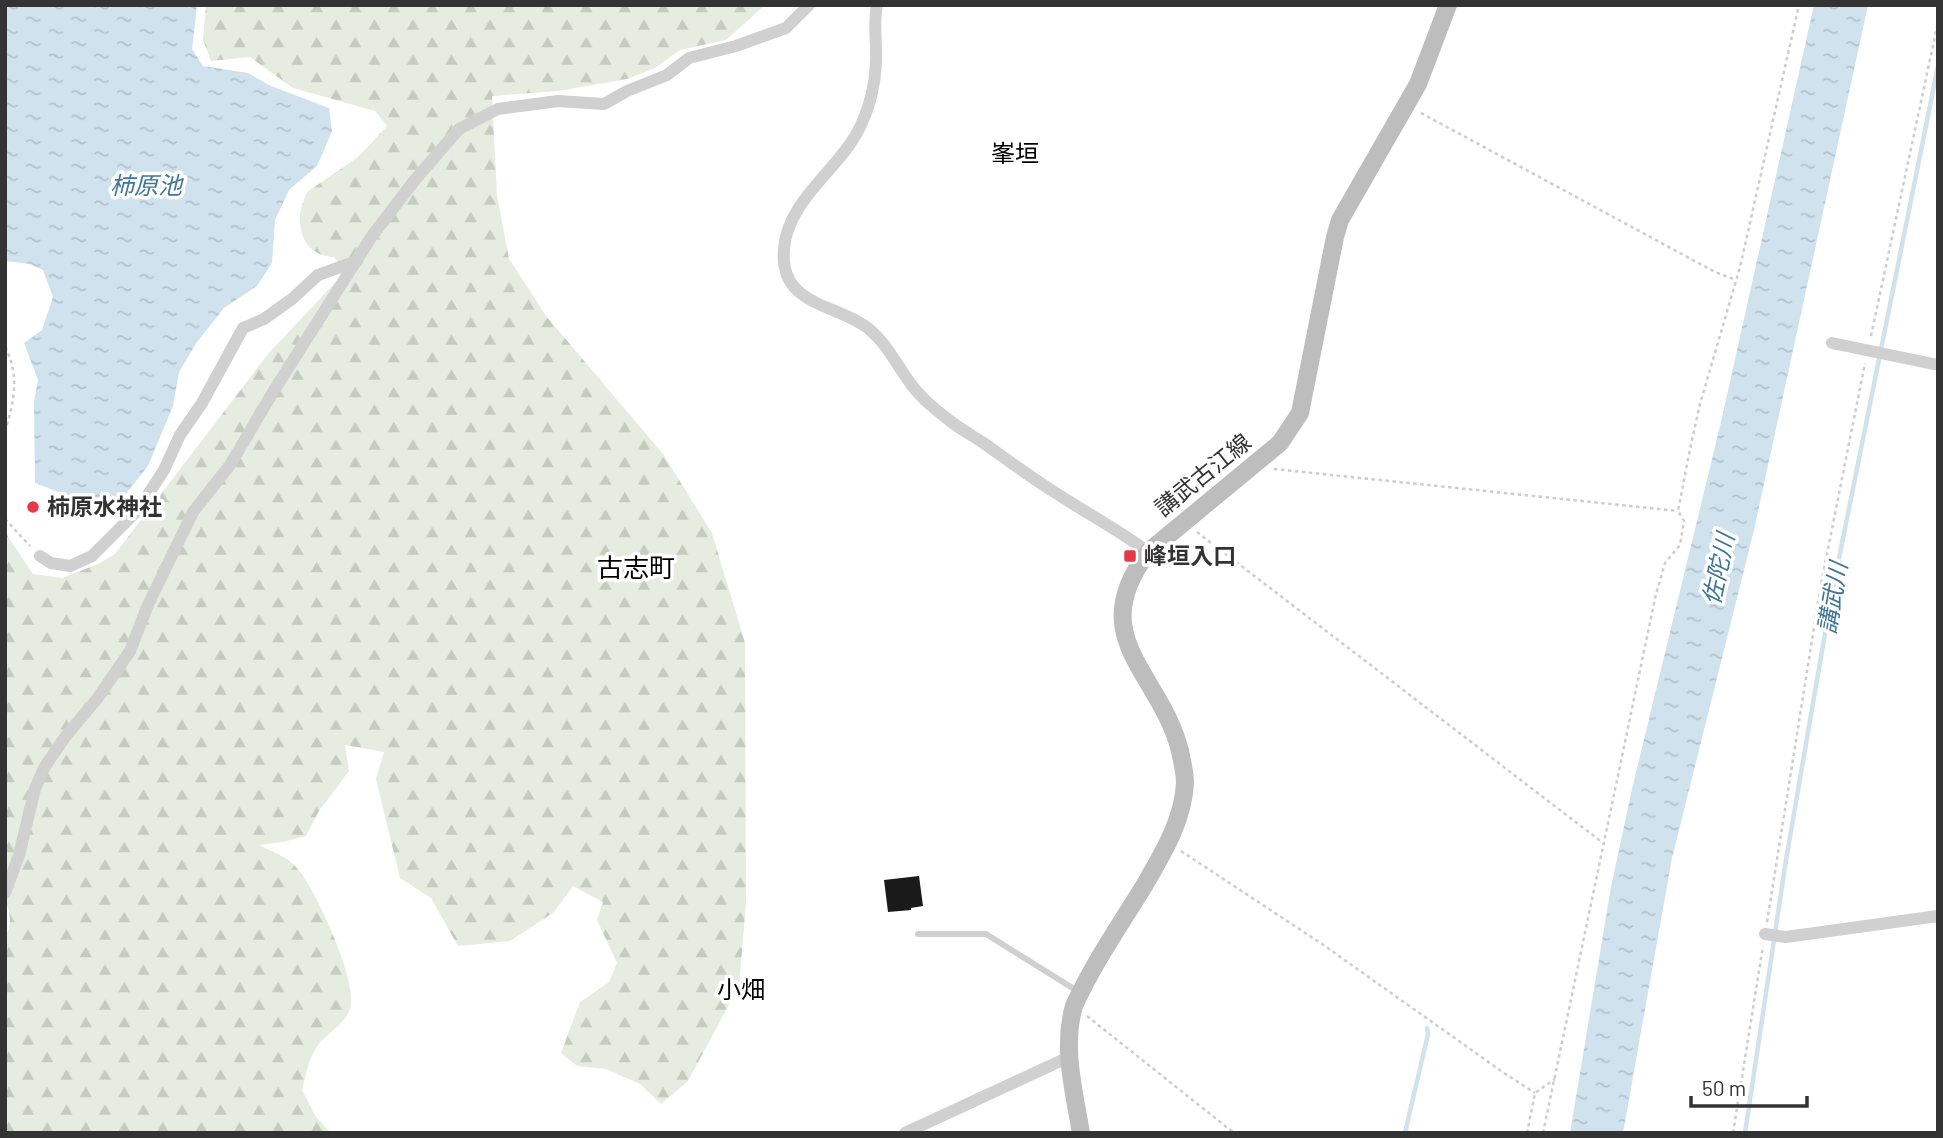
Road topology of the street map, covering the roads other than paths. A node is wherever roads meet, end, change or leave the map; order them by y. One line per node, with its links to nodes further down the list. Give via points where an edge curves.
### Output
1 (809, 5): 4 (street, via 786,28 689,58 667,75 604,104 558,101 498,109 459,129 414,181)
2 (877, 5): 7 (street, via 876,63 867,111 848,149 806,198 787,233 783,258 792,284 802,296 868,328 909,382 950,421)
3 (1448, 5): 7 (main road, 講武古江線, via 1429,60 1340,220 1300,413 1280,443)
4 (357, 261): 8 (street, via 318,275 264,319 243,328 138,510 92,556 71,566); 9 (street, via 230,465 193,512 130,650 44,768)
5 (1832, 344): 6 (street)
6 (1938, 365)
7 (1148, 552): 13 (main road, 講武古江線, via 1133,572 1125,597 1124,637 1170,718 1184,769 1183,801 1169,843)
8 (40, 556)
9 (5, 893)
10 (1938, 916): 12 (street, via 1786,936)
11 (919, 934): 13 (lane, via 986,934)
12 (1767, 934)
13 (1077, 999): 14 (main road, 講武古江線, via 1068,1035)
14 (1069, 1057): 15 (street); 16 (main road, 講武古江線)
15 (905, 1133)
16 (1081, 1133)

